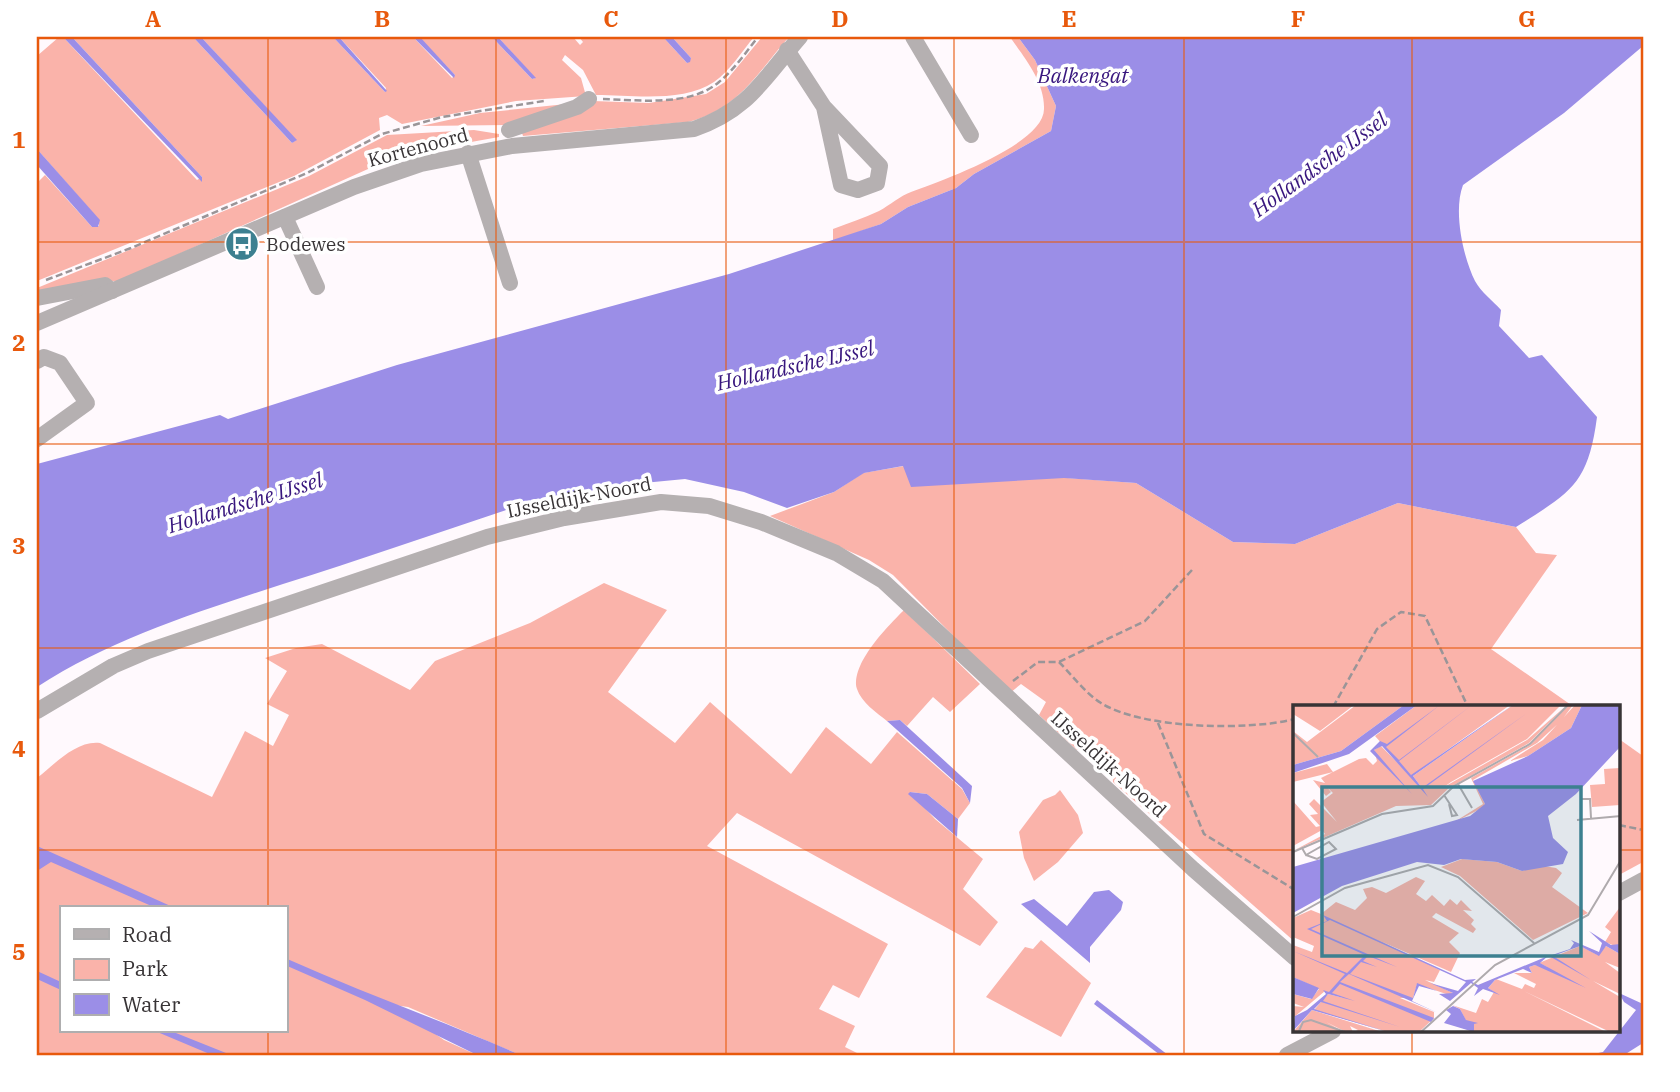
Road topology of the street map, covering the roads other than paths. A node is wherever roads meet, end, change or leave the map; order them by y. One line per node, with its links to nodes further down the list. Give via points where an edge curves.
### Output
1 (800, 37): 3 (street, Kortenoord)
2 (913, 37): 7 (street)
3 (787, 50): 5 (street); 8 (street, Kortenoord, via 741,106 694,129)
4 (589, 99): 6 (street)
5 (824, 107): 5 (street, via 880,166 877,183 858,190 841,185)
6 (509, 130)
7 (971, 135)
8 (468, 153): 9 (street, Kortenoord, via 386,175); 10 (street)
9 (285, 217): 11 (street); 12 (street, Kortenoord)
10 (510, 283)
11 (317, 287)
12 (112, 291): 13 (street, via 95,285); 14 (street, Kortenoord)
13 (37, 298)
14 (37, 323)
15 (37, 361): 16 (street, via 44,358 60,363 87,403)
16 (37, 439)
17 (37, 711): 20 (street, IJsseldijk-Noord, via 113,666 215,626 486,537 564,518 683,502 734,512 800,536 883,581 1000,693)
18 (1643, 880): 19 (street)
19 (1620, 892)
20 (1293, 956)
21 (1331, 1032): 22 (street)
22 (1287, 1055)

